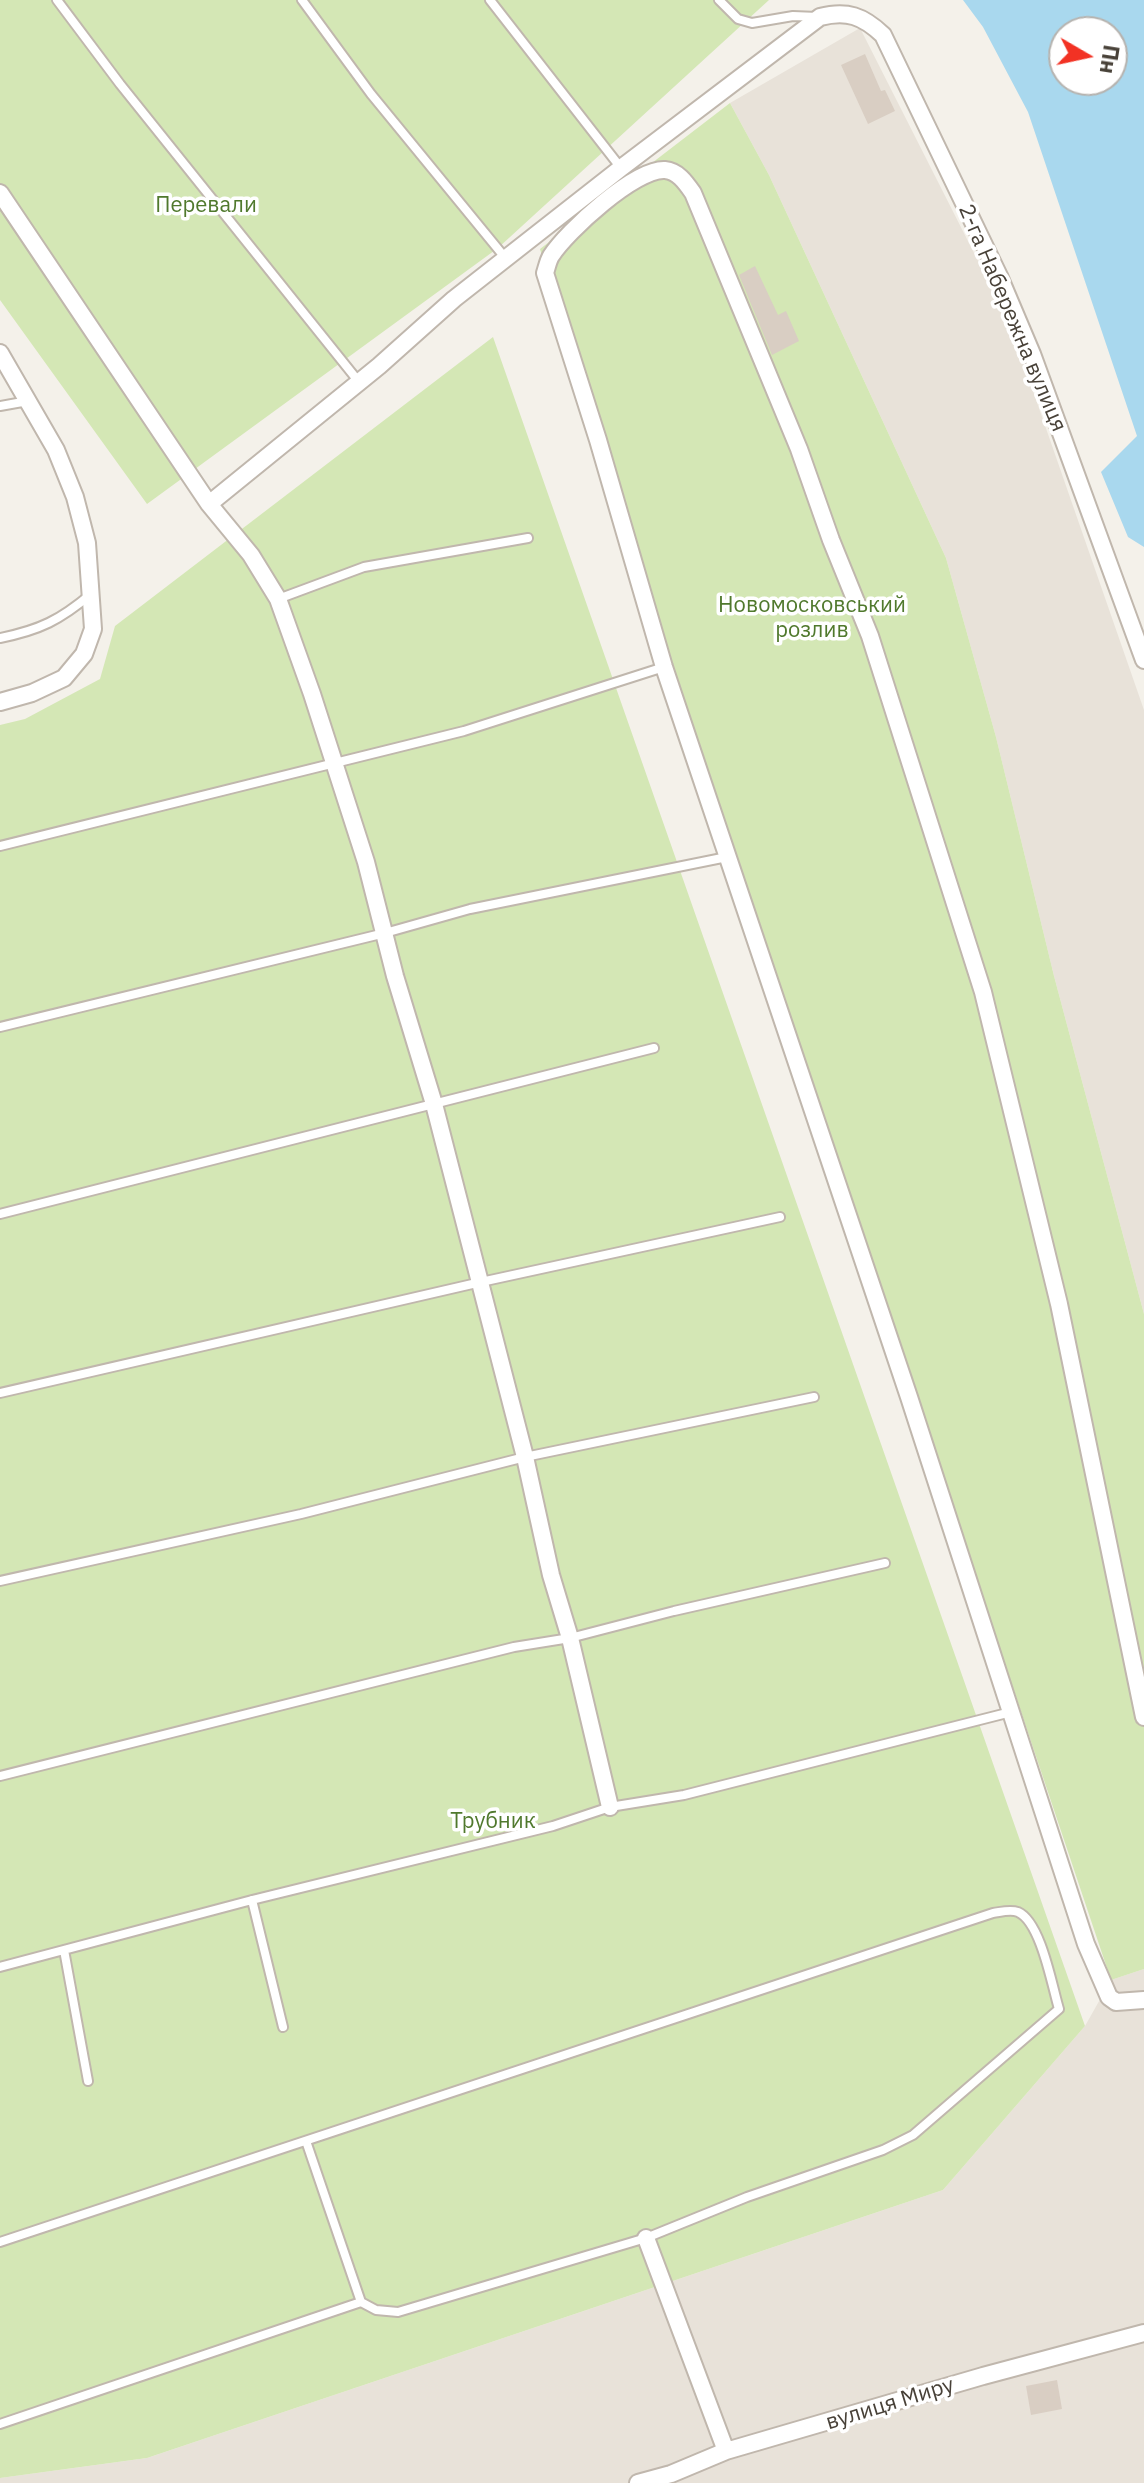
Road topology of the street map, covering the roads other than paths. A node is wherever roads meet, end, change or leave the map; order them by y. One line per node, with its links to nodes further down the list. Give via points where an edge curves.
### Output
1 (57, 0): 10 (lane)
2 (302, 0): 8 (lane, via 371,94)
3 (490, 0): 6 (lane)
4 (719, 0): 5 (lane, via 738,19 752,23)
5 (828, 15): 6 (street); 18 (street, 2-га Набережна вулиця, via 868,21 883,35 1032,354)
6 (621, 168): 8 (street)
7 (0, 193): 13 (street)
8 (507, 260): 10 (street)
9 (0, 353): 11 (street)
10 (359, 382): 13 (street)
11 (28, 401): 12 (lane); 15 (street, via 75,497)
12 (0, 406)
13 (209, 504): 16 (street, via 251,555)
14 (528, 538): 16 (lane, via 364,567)
15 (92, 594): 17 (lane, via 65,617); 20 (street, via 93,629 84,654 64,678)
16 (278, 599): 21 (street)
17 (0, 638)
18 (1144, 660)
19 (664, 667): 21 (lane, via 464,731); 23 (street); 38 (street, via 545,273 549,258 566,237 632,181 654,170 669,170 693,193 799,449 879,664 983,992 1059,1304)
20 (0, 702)
21 (333, 763): 22 (lane); 24 (street)
22 (0, 846)
23 (728, 856): 24 (lane, via 470,909); 37 (street)
24 (385, 933): 25 (lane); 27 (street)
25 (0, 1027)
26 (654, 1048): 27 (lane)
27 (434, 1104): 28 (lane); 30 (street)
28 (0, 1214)
29 (780, 1217): 30 (lane)
30 (481, 1282): 31 (lane); 33 (street)
31 (0, 1393)
32 (814, 1397): 33 (lane)
33 (525, 1457): 35 (lane); 36 (street)
34 (885, 1563): 36 (lane)
35 (0, 1581)
36 (570, 1638): 39 (lane, via 514,1647); 40 (street)
37 (1011, 1712): 40 (lane, via 684,1795); 44 (street, via 1104,1989 1116,2002)
38 (1144, 1717)
39 (0, 1776)
40 (610, 1807): 41 (lane, via 440,1856)
41 (252, 1900): 42 (lane); 45 (lane)
42 (64, 1950): 43 (lane); 46 (lane)
43 (0, 1967)
44 (1144, 2000)
45 (283, 2027)
46 (88, 2081)
47 (306, 2141): 48 (lane, via 993,1913 1010,1910 1029,1920 1059,2009 913,2135); 49 (lane); 50 (lane)
48 (646, 2238): 50 (lane, via 398,2312); 53 (street)
49 (0, 2242)
50 (361, 2302): 52 (lane)
51 (1144, 2333): 53 (street, вулиця Миру)
52 (0, 2424)
53 (726, 2451): 54 (street, вулиця Миру)
54 (638, 2483)

